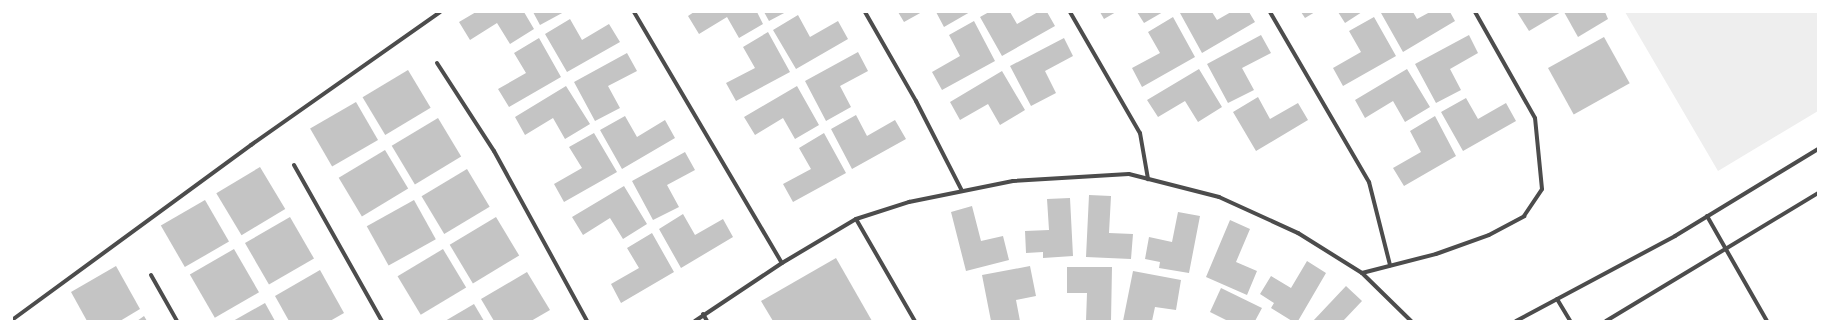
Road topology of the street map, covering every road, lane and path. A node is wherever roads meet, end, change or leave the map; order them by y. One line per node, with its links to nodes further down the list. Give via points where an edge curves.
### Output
1 (440, 12): 22 (street, via 251,145)
2 (634, 12): 16 (street, via 706,130)
3 (865, 12): 11 (street, via 916,101)
4 (1070, 12): 10 (street, via 1140,133)
5 (1270, 12): 17 (street, via 1369,182)
6 (1475, 12): 17 (street, via 1535,118 1542,189 1524,216 1489,235 1436,254)
7 (437, 63): 25 (street, via 494,151)
8 (1818, 149): 13 (street)
9 (294, 166): 24 (street)
10 (1148, 179): 11 (street, via 1129,174 1013,180); 18 (street, via 1219,197 1298,233)
11 (962, 191): 14 (street, via 909,202)
12 (1818, 193): 15 (street)
13 (1707, 216): 15 (street); 20 (street)
14 (856, 219): 16 (street); 28 (street)
15 (1726, 249): 32 (street); 33 (street)
16 (782, 263): 21 (street)
17 (1390, 265): 18 (street)
18 (1362, 273): 29 (street)
19 (151, 275): 23 (street)
20 (1557, 299): 30 (street); 31 (street)
21 (703, 314): 26 (street); 27 (street)
22 (12, 320)
23 (177, 321)
24 (382, 321)
25 (587, 321)
26 (695, 321)
27 (708, 321)
28 (914, 321)
29 (1411, 321)
30 (1516, 321)
31 (1570, 321)
32 (1606, 321)
33 (1767, 321)

